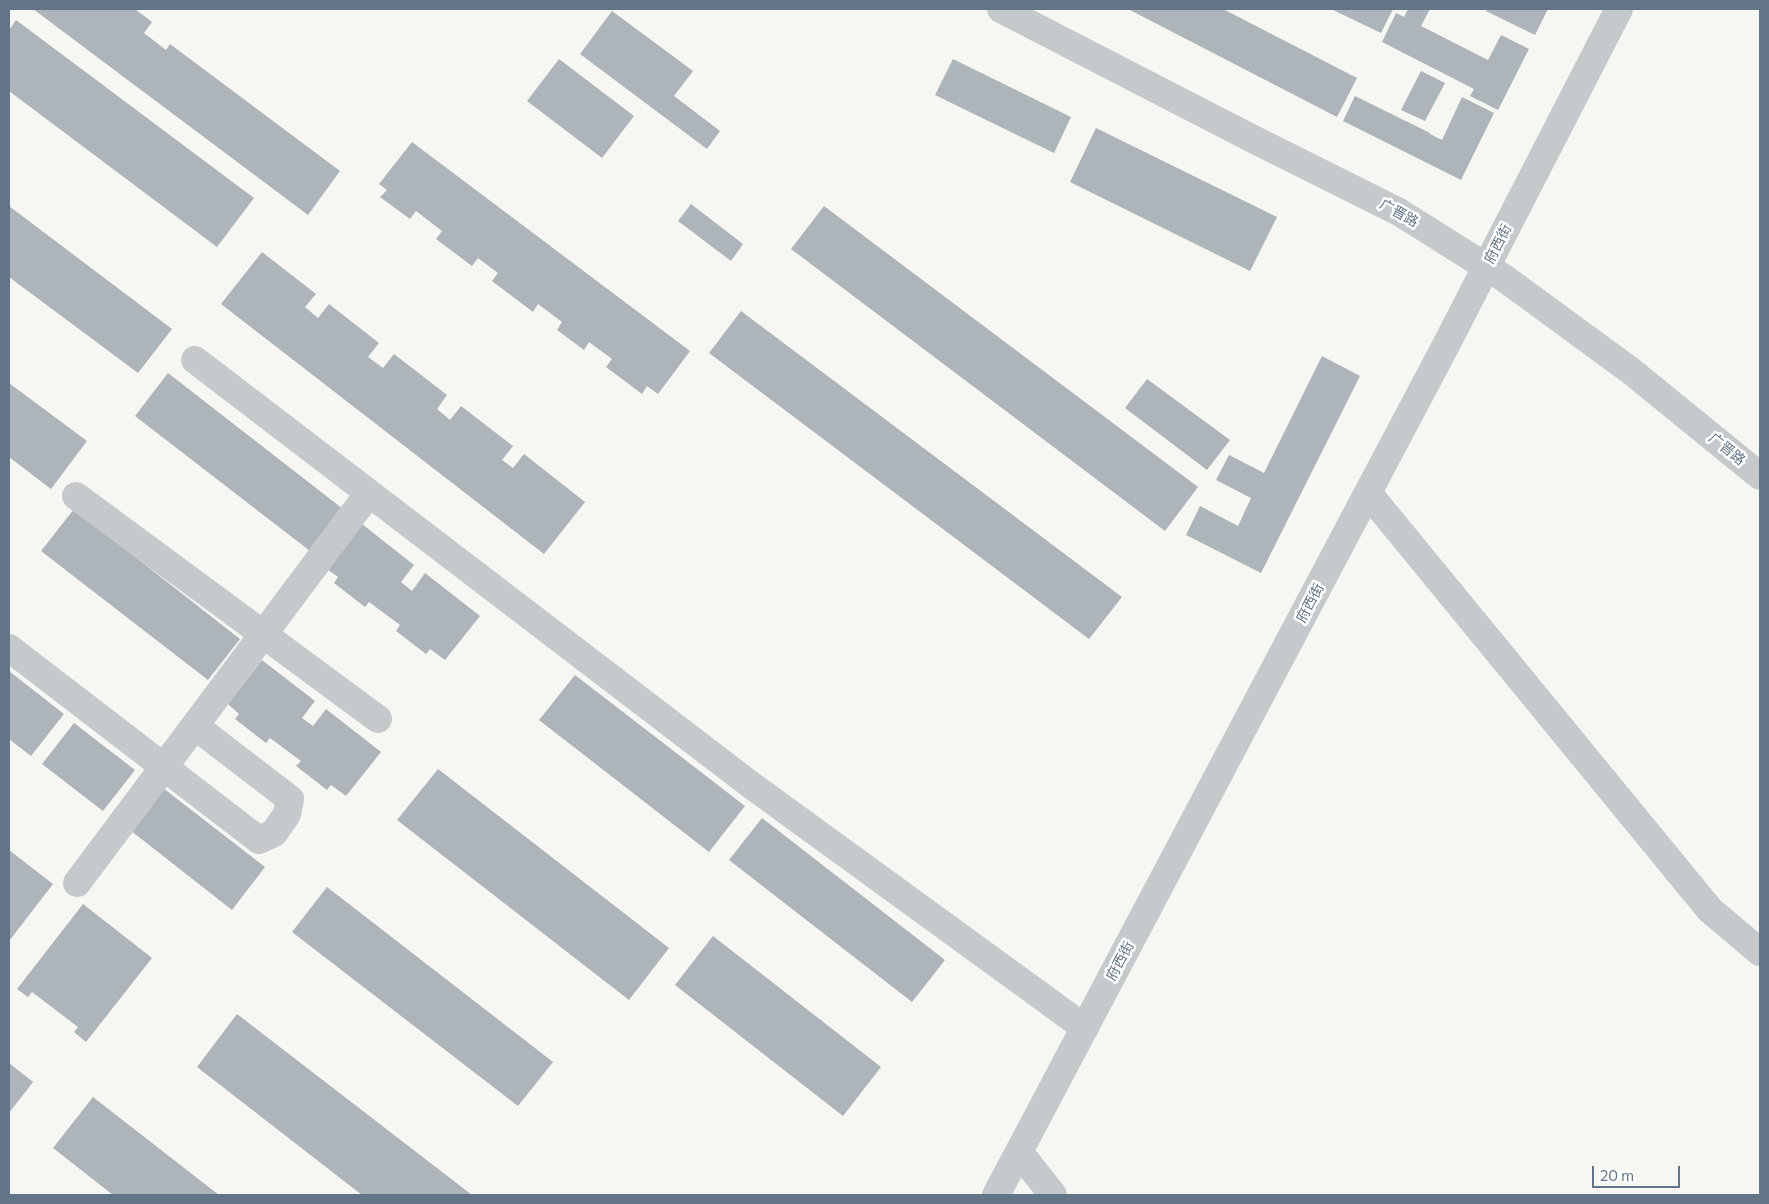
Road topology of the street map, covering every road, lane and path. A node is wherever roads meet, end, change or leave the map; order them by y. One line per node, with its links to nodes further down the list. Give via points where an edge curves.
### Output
1 (1001, 9): 3 (street, 广晋路, via 1399,212)
2 (1619, 9): 3 (street, 府西街)
3 (1486, 267): 5 (street, 广晋路, via 1631,370); 7 (street, 府西街)
4 (195, 360): 6 (street)
5 (1760, 476)
6 (369, 493): 9 (street); 16 (street, via 751,785)
7 (1368, 493): 15 (street, via 1710,910); 16 (street, 府西街)
8 (76, 496): 9 (street)
9 (264, 634): 11 (street); 12 (street)
10 (9, 648): 13 (street)
11 (378, 719)
12 (196, 726): 13 (street); 13 (street, via 290,799 287,814 274,833 259,840)
13 (164, 767): 14 (street)
14 (77, 883)
15 (1760, 952)
16 (1085, 1028): 17 (street, 府西街)
17 (1019, 1152): 18 (street, 府西街); 19 (street)
18 (996, 1195)
19 (1053, 1195)

